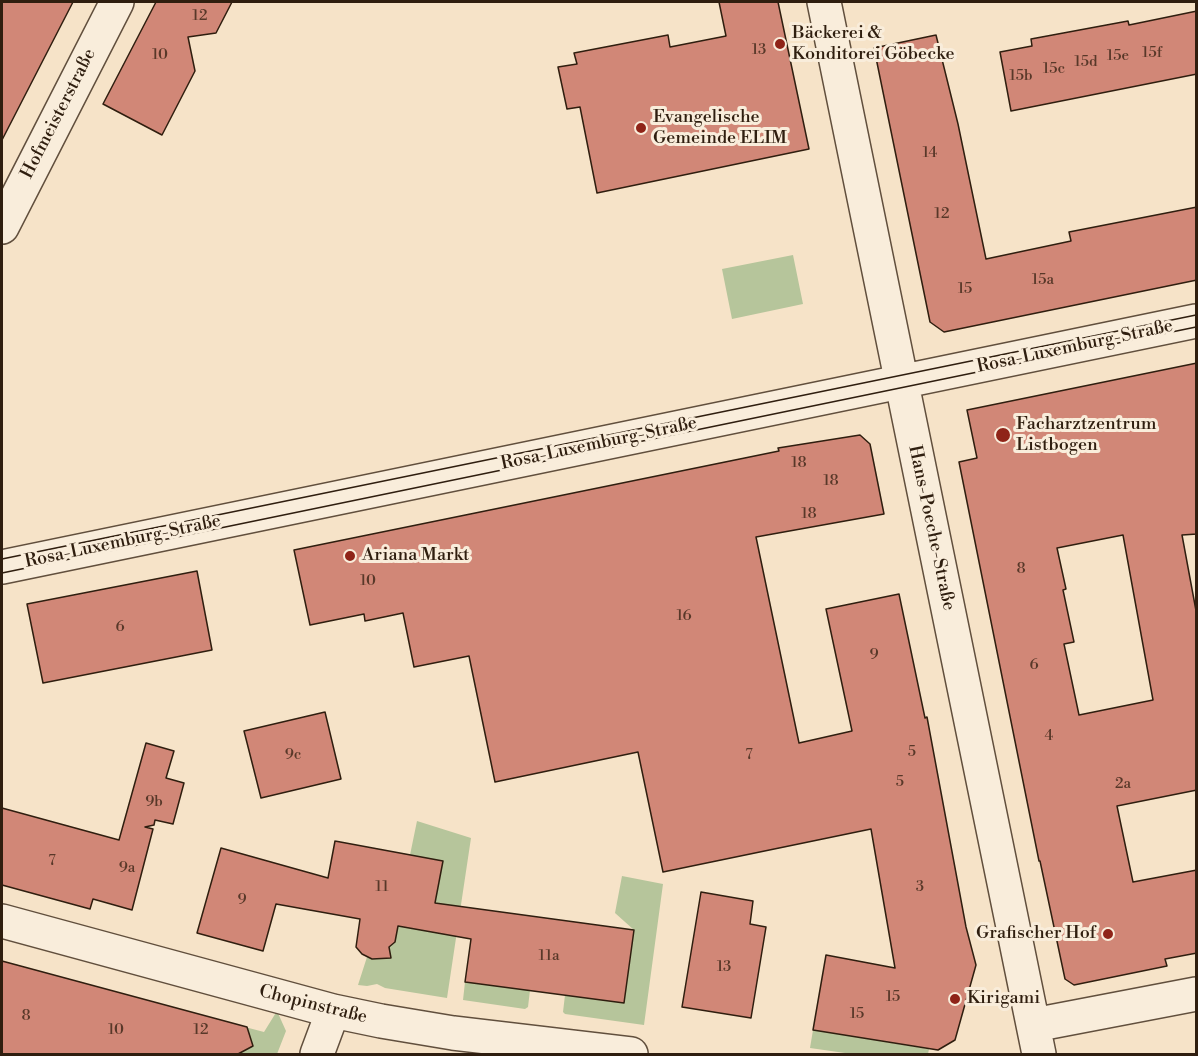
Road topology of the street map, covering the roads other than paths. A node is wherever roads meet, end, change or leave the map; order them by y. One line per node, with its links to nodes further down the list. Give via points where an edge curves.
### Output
1 (117, 2): 3 (street, Hofmeisterstraße)
2 (824, 2): 5 (street, Hans-Poeche-Straße)
3 (2, 227)
4 (1197, 321): 5 (street, Rosa-Luxemburg-Straße)
5 (901, 383): 6 (street, Rosa-Luxemburg-Straße); 10 (street, Hans-Poeche-Straße)
6 (2, 567)
7 (2, 921): 9 (street, Chopinstraße)
8 (1197, 994): 10 (street)
9 (333, 1011): 11 (street); 12 (street, Chopinstraße, via 453,1033)
10 (1037, 1040)
11 (317, 1054)
12 (631, 1054)

